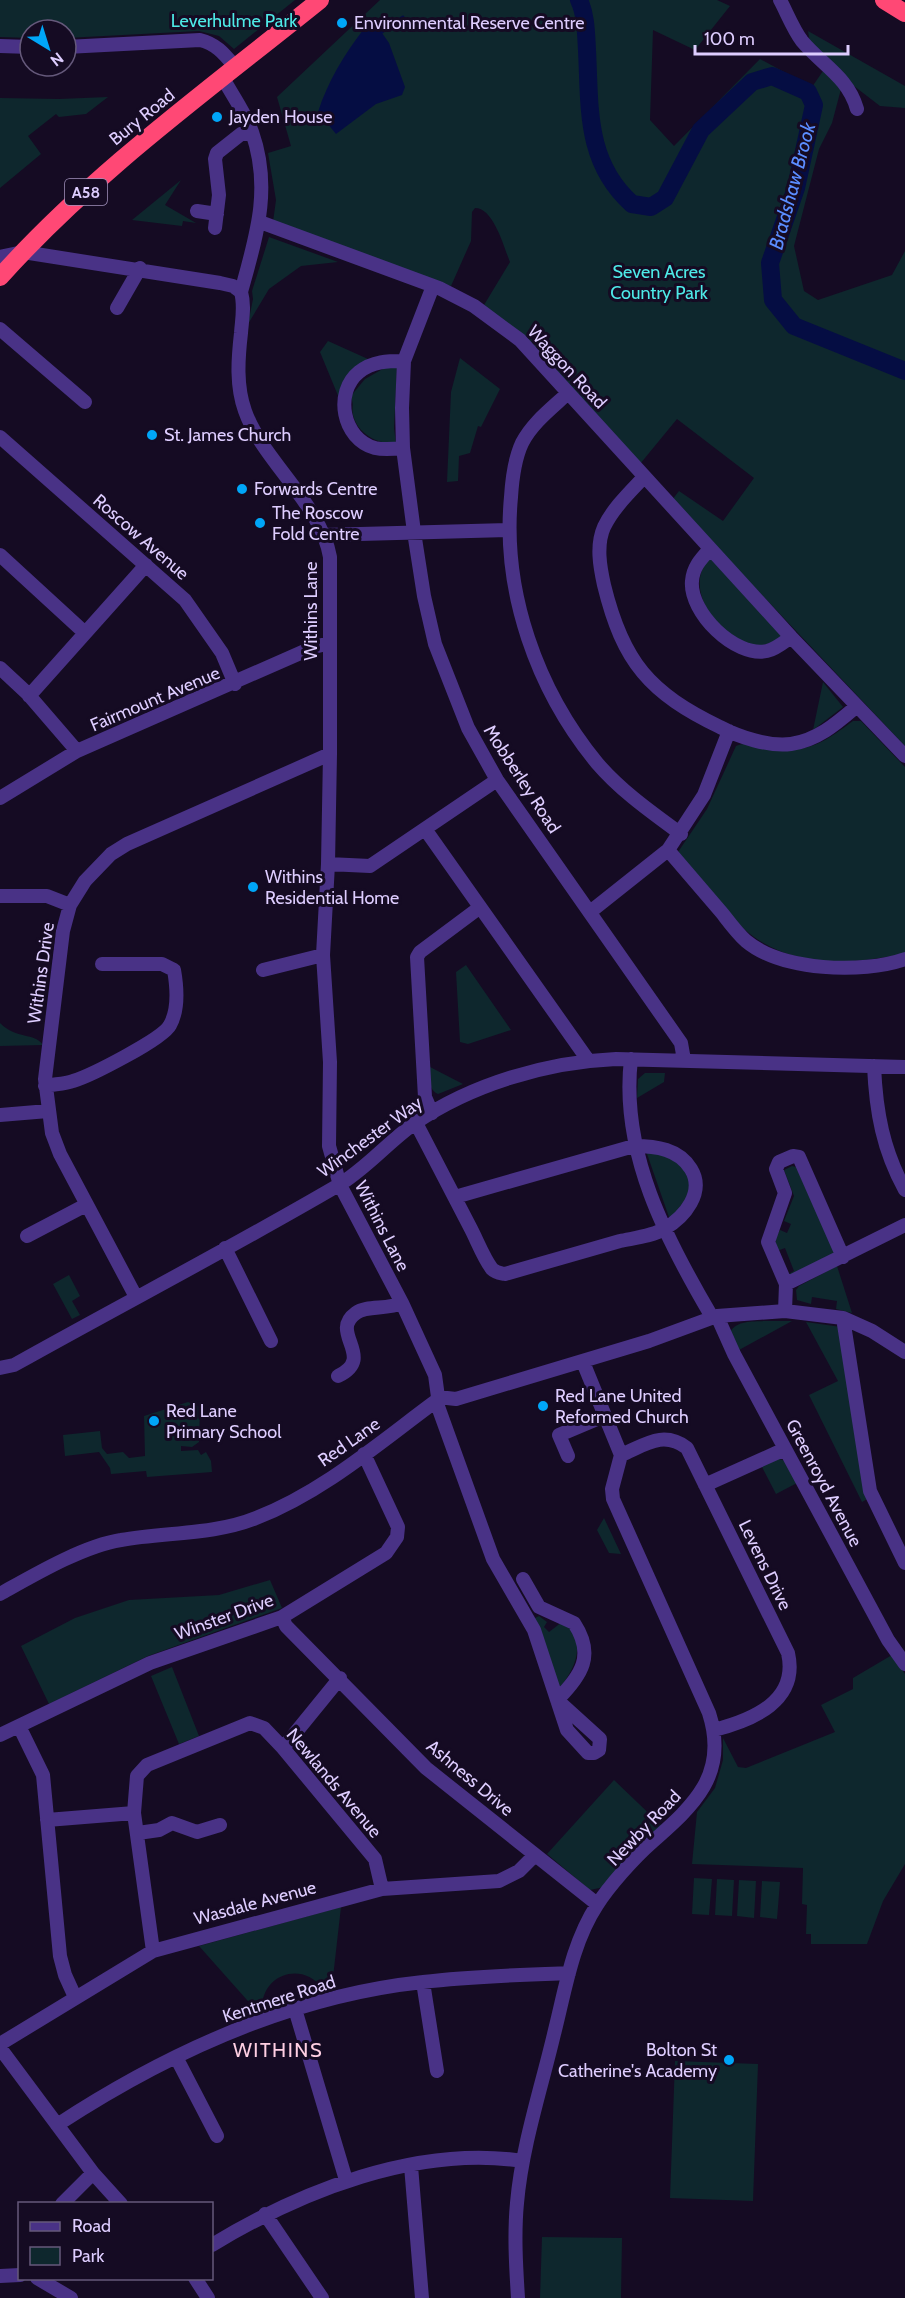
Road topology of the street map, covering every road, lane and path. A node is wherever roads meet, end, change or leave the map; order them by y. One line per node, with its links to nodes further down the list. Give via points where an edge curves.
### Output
1 (320, 0): 8 (highway, Bury Road / A58)
2 (780, 0): 9 (street, via 802,40 852,92)
3 (884, 0): 4 (highway)
4 (905, 13)
5 (0, 46): 7 (street)
6 (78, 46): 8 (street, Withins Lane, via 200,40 217,47)
7 (18, 47)
8 (230, 73): 10 (street, Withins Lane); 13 (highway, Bury Road / A58, via 108,172)
9 (857, 109)
10 (252, 132): 11 (street, via 241,134 217,153 216,221); 12 (street, Withins Lane, via 263,196)
11 (197, 211)
12 (260, 222): 16 (street, Waggon Road); 17 (street, Withins Lane)
13 (23, 252): 14 (street); 15 (highway, Bury Road / A58)
14 (140, 268): 17 (street, via 220,283); 18 (street)
15 (1, 270)
16 (433, 286): 20 (street, Mobberley Road); 21 (street, Waggon Road, via 474,306 520,340)
17 (241, 292): 28 (street, Withins Lane, via 244,301 238,381 244,408)
18 (117, 309)
19 (0, 329): 22 (street)
20 (404, 361): 24 (street, Mobberley Road); 24 (street, via 382,360 358,372 348,385 344,410 355,435 364,444)
21 (568, 393): 25 (street, Waggon Road); 26 (street, via 542,416 522,444 512,485)
22 (85, 402)
23 (0, 437): 31 (street, Roscow Avenue)
24 (403, 448): 27 (street, Mobberley Road)
25 (644, 477): 29 (street, Waggon Road); 39 (street, via 604,528 599,549 601,573 614,620 635,663 651,685 673,703)
26 (508, 530): 27 (street); 46 (street, via 528,640 567,722 598,764 634,800)
27 (414, 532): 28 (street); 43 (street, Mobberley Road, via 435,644 468,728)
28 (323, 536): 34 (street, Withins Lane, via 330,557)
29 (710, 549): 33 (street, Waggon Road); 33 (street, via 696,564 692,580 697,604 714,629 726,640 753,651 766,651)
30 (0, 555): 32 (street)
31 (146, 565): 32 (street); 36 (street, Roscow Avenue, via 185,600 204,624)
32 (85, 633): 37 (street)
33 (791, 637): 38 (street, Waggon Road)
34 (330, 644): 36 (street, Fairmount Avenue, via 314,647); 41 (street, Withins Lane)
35 (0, 668): 37 (street)
36 (235, 684): 40 (street, Fairmount Avenue)
37 (29, 696): 40 (street)
38 (857, 706): 39 (street, via 810,740 789,744); 42 (street, Waggon Road)
39 (729, 731): 46 (street, via 704,795)
40 (77, 752): 44 (street, Fairmount Avenue)
41 (330, 754): 48 (street, Withins Lane); 50 (street, Withins Drive, via 116,850 85,881)
42 (905, 756)
43 (498, 780): 45 (street); 52 (street, Mobberley Road)
44 (0, 798)
45 (425, 830): 48 (street, via 370,866); 51 (street)
46 (681, 834): 47 (street)
47 (668, 850): 52 (street); 54 (street, via 744,940 773,956 820,966 858,966)
48 (328, 864): 53 (street, Withins Lane)
49 (0, 896): 50 (street, via 47,896)
50 (70, 905): 62 (street, Withins Drive, via 63,931)
51 (479, 908): 58 (street); 64 (street, via 417,957 425,1097)
52 (590, 912): 59 (street, Mobberley Road, via 681,1042)
53 (323, 955): 56 (street); 68 (street, Withins Lane, via 330,1062 328,1146)
54 (905, 959)
55 (102, 964): 62 (street, via 162,964 174,970 176,1002 171,1024 157,1037 93,1074)
56 (263, 969)
57 (631, 1059): 58 (street, Winchester Way); 59 (street, Winchester Way); 67 (street, Greenroyd Avenue, via 628,1080)
58 (588, 1060): 64 (street, Winchester Way, via 499,1081)
59 (684, 1060): 60 (street, Winchester Way)
60 (874, 1066): 61 (street, Winchester Way); 69 (street, via 880,1132)
61 (905, 1067)
62 (45, 1086): 63 (street, Withins Drive)
63 (48, 1111): 65 (street); 71 (street, Withins Drive, via 60,1154)
64 (432, 1113): 66 (street, Winchester Way)
65 (0, 1115)
66 (416, 1123): 68 (street, Winchester Way); 70 (street)
67 (634, 1146): 70 (street); 73 (street, Greenroyd Avenue); 73 (street, via 680,1155 695,1176 693,1200)
68 (340, 1185): 75 (street, Winchester Way); 79 (street, Withins Lane)
69 (905, 1191)
70 (454, 1197): 73 (street, via 497,1273 505,1274)
71 (86, 1205): 74 (street); 78 (street, Withins Drive)
72 (905, 1225): 76 (street)
73 (664, 1229): 81 (street, Greenroyd Avenue)
74 (26, 1236)
75 (225, 1248): 78 (street, Winchester Way); 83 (street)
76 (843, 1257): 77 (street); 77 (street, via 799,1157 779,1162 776,1169 785,1193 768,1242)
77 (786, 1284): 80 (street)
78 (136, 1297): 86 (street, Winchester Way, via 14,1365)
79 (402, 1303): 87 (street, via 367,1309 352,1317 347,1333 355,1361); 88 (street, Withins Lane, via 435,1375)
80 (785, 1311): 81 (street); 82 (street)
81 (714, 1316): 85 (street); 90 (street, Greenroyd Avenue)
82 (843, 1318): 84 (street); 95 (street, via 870,1491)
83 (271, 1341)
84 (905, 1352)
85 (583, 1362): 88 (street, via 456,1399); 89 (street)
86 (0, 1368)
87 (338, 1376)
88 (437, 1399): 91 (street, Red Lane); 96 (street, Withins Lane, via 493,1559 534,1629 557,1700 576,1678 586,1654 574,1623 553,1619 539,1607)
89 (604, 1416): 92 (street); 93 (street, via 559,1435)
90 (785, 1449): 94 (street); 99 (street, Greenroyd Avenue, via 888,1640)
91 (364, 1454): 97 (street, Red Lane, via 312,1490 255,1519 108,1543); 98 (street, Winster Drive, via 396,1519 397,1537 393,1545 374,1562)
92 (621, 1455): 94 (street, Levens Drive, via 664,1438 676,1440 687,1448); 102 (street, Newby Road, via 613,1499)
93 (568, 1456)
94 (705, 1485): 102 (street, Levens Drive, via 791,1665 786,1689 778,1700 767,1709)
95 (905, 1563)
96 (523, 1580)
97 (0, 1594)
98 (282, 1617): 100 (street, Ashness Drive, via 286,1626); 101 (street, Winster Drive, via 150,1663)
99 (905, 1664)
100 (340, 1678): 104 (street); 109 (street, Ashness Drive, via 426,1768)
101 (19, 1726): 103 (street, Winster Drive); 106 (street, via 43,1775)
102 (714, 1730): 111 (street, Newby Road, via 715,1754 710,1775 696,1801 649,1845)
103 (0, 1735)
104 (283, 1748): 105 (street, Newlands Avenue, via 264,1728 250,1723 147,1765 137,1776); 110 (street, Newlands Avenue, via 375,1859)
105 (134, 1813): 106 (street); 108 (street, Newlands Avenue)
106 (47, 1820): 115 (street, via 60,1956)
107 (222, 1825): 108 (street, via 197,1832 170,1817 159,1830)
108 (138, 1833): 112 (street, Newlands Avenue)
109 (535, 1854): 110 (street, Wasdale Avenue, via 519,1871 499,1881); 111 (street, Ashness Drive)
110 (382, 1889): 112 (street, Wasdale Avenue)
111 (597, 1904): 113 (street, Newby Road)
112 (153, 1951): 115 (street, Wasdale Avenue)
113 (569, 1973): 114 (street, Kentmere Road); 122 (street, Newby Road)
114 (423, 1982): 116 (street, Kentmere Road); 119 (street)
115 (75, 1997): 117 (street, Wasdale Avenue)
116 (295, 2009): 118 (street, Kentmere Road); 125 (street)
117 (0, 2046): 120 (street)
118 (176, 2057): 120 (street, Kentmere Road); 121 (street)
119 (437, 2072)
120 (57, 2125): 124 (street)
121 (217, 2137)
122 (523, 2161): 123 (street, via 488,2157); 138 (street, Newby Road, via 517,2202)
123 (411, 2166): 125 (street); 137 (street)
124 (93, 2173): 126 (street); 127 (street)
125 (346, 2180): 128 (street)
126 (64, 2202)
127 (119, 2202)
128 (265, 2214): 129 (street); 136 (street)
129 (213, 2244)
130 (18, 2275): 131 (street)
131 (0, 2276)
132 (40, 2280): 134 (street)
133 (196, 2280): 135 (street)
134 (71, 2298)
135 (208, 2298)
136 (322, 2298)
137 (422, 2298)
138 (518, 2298)

